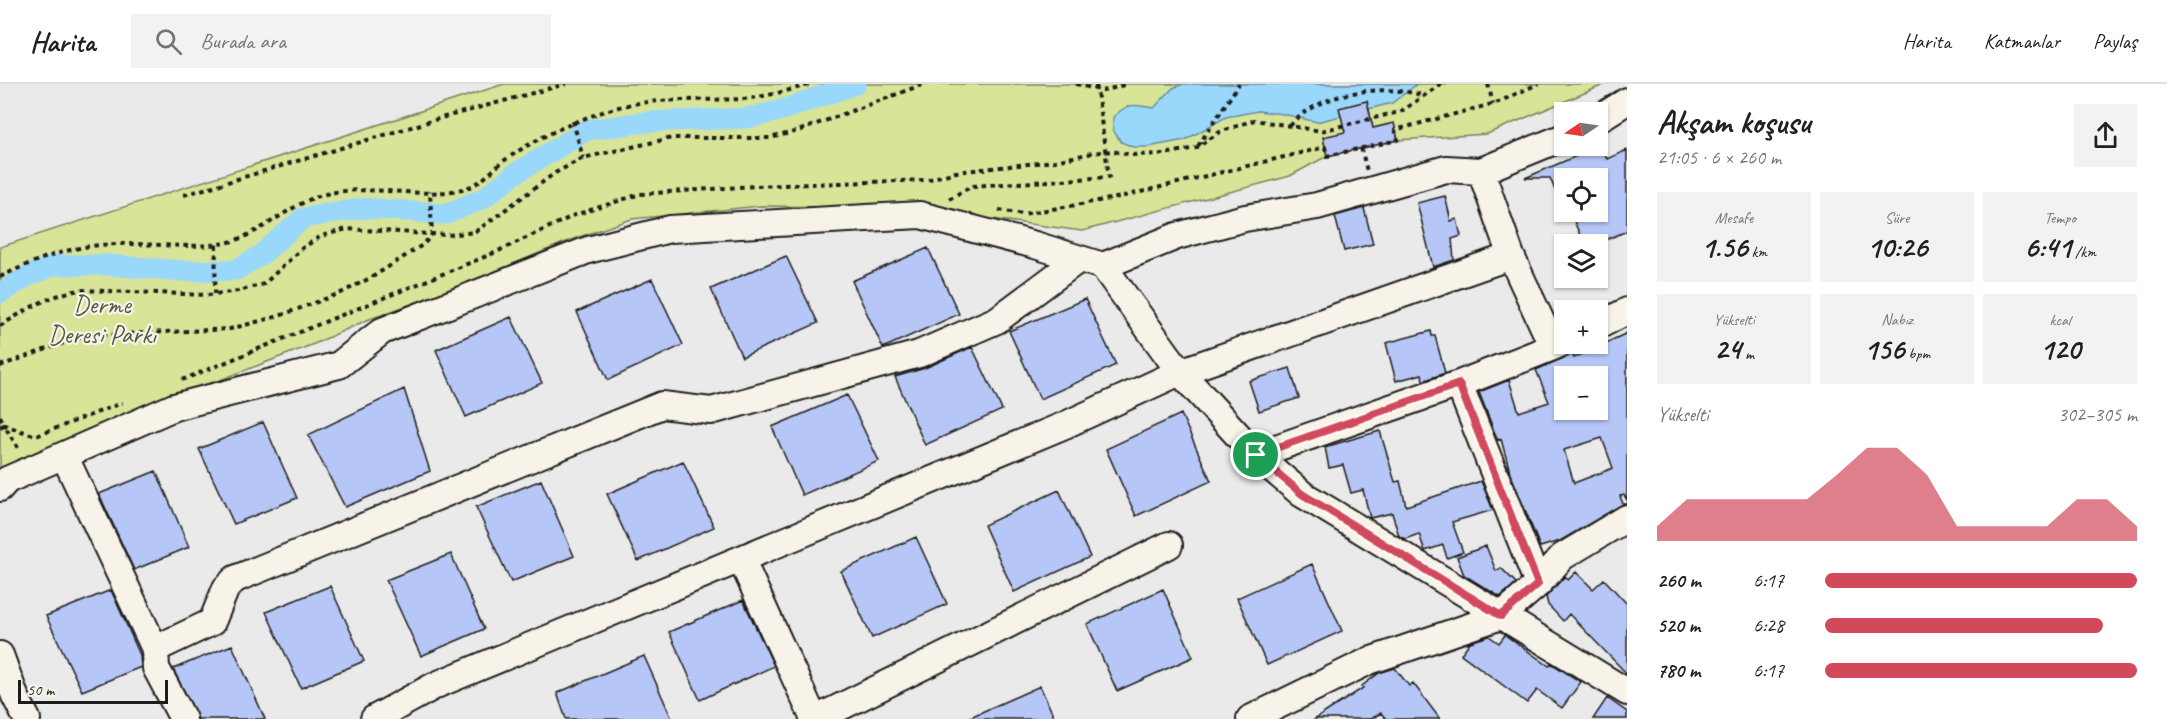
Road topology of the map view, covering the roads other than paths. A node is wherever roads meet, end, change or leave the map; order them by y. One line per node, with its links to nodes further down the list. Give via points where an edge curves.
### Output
1 (1627, 101): 2 (street)
2 (1608, 113)
3 (1554, 141): 4 (street)
4 (1481, 171): 5 (street); 6 (street, via 1446,169 1317,206 1245,218)
5 (1511, 256): 9 (street); 11 (street)
6 (1091, 262): 11 (street); 13 (street, via 920,216 670,230 588,250 381,331 339,365 174,407); 21 (street, via 997,320 919,354 711,411 662,405 235,579 226,588 212,622)
7 (1627, 311): 8 (street)
8 (1608, 321)
9 (1554, 335)
10 (1554, 346): 12 (street)
11 (1180, 372): 14 (street); 18 (street, via 1065,426)
12 (1459, 384): 14 (street); 19 (street)
13 (64, 455): 15 (street, via 7,480); 21 (street)
14 (1256, 455): 20 (street, via 1302,494)
15 (0, 488)
16 (1627, 518): 19 (street, via 1562,557)
17 (1169, 545): 28 (street)
18 (742, 561): 24 (street); 28 (street)
19 (1538, 584): 20 (street)
20 (1501, 616): 23 (street); 29 (street, via 1369,661)
21 (154, 650): 26 (street, via 156,668)
22 (0, 655): 25 (street)
23 (1627, 692)
24 (417, 708): 27 (street)
25 (27, 719)
26 (183, 719)
27 (374, 719)
28 (815, 719)
29 (1250, 719)

